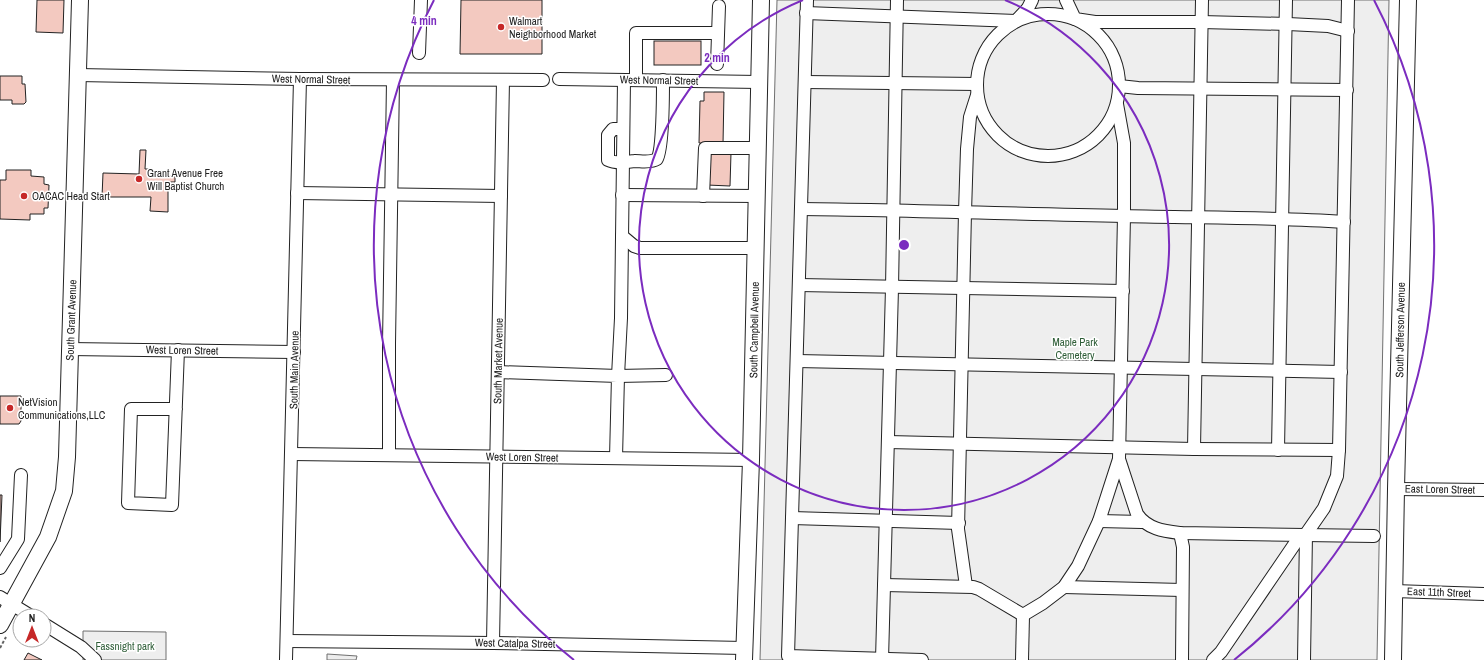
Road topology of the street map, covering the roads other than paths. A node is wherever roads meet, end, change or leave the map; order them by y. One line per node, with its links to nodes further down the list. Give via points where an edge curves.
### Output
1 (80, 0): 23 (main road, South Grant Avenue)
2 (421, 0): 21 (street)
3 (761, 0): 31 (main road, South Campbell Avenue)
4 (807, 0): 13 (street)
5 (896, 0): 14 (street)
6 (1032, 0): 16 (street)
7 (1066, 0): 15 (street)
8 (1202, 0): 17 (street)
9 (1286, 0): 18 (street)
10 (1348, 0): 19 (street)
11 (1408, 0): 87 (main road, South Jefferson Avenue)
12 (719, 6): 20 (street)
13 (806, 13): 14 (street); 32 (street)
14 (896, 16): 16 (street); 33 (street)
15 (1075, 19): 16 (street, via 1041,14); 17 (street, via 1095,22); 34 (street, via 1090,27 1112,53)
16 (1016, 21): 37 (street, via 1000,32 987,47 980,65)
17 (1201, 22): 18 (street); 35 (street)
18 (1286, 24): 19 (street, via 1328,26); 36 (street)
19 (1348, 31): 38 (street)
20 (718, 33): 22 (street); 29 (street, via 636,33)
21 (419, 53)
22 (718, 64)
23 (78, 75): 24 (street, West Normal Street); 61 (main road, South Grant Avenue)
24 (300, 79): 26 (street, West Normal Street); 42 (street, South Main Avenue)
25 (559, 79): 29 (street, West Normal Street)
26 (393, 80): 27 (street, West Normal Street); 43 (street)
27 (503, 80): 28 (street, West Normal Street); 45 (street, South Market Avenue)
28 (543, 80)
29 (630, 80): 30 (street, West Normal Street); 41 (street, via 623,129)
30 (663, 80): 31 (street, West Normal Street); 41 (street, via 659,156 653,160)
31 (759, 82): 40 (main road, South Campbell Avenue)
32 (805, 82): 33 (street); 48 (street)
33 (895, 83): 37 (street); 49 (street)
34 (1119, 86): 35 (street); 39 (street)
35 (1200, 89): 36 (street); 52 (street)
36 (1285, 89): 38 (street); 53 (street)
37 (977, 90): 39 (street, via 980,106 988,124 1002,139 1019,150 1039,155 1059,155 1078,149 1095,138 1108,122); 50 (street, via 970,117)
38 (1347, 90): 54 (street)
39 (1116, 104): 51 (street, via 1124,143)
40 (758, 148): 46 (street, via 705,148); 47 (main road, South Campbell Avenue)
41 (623, 162): 44 (street)
42 (297, 193): 43 (street); 63 (street, South Main Avenue)
43 (391, 194): 45 (street); 82 (street)
44 (622, 195): 46 (street); 55 (street)
45 (501, 196): 70 (street, South Market Avenue)
46 (703, 196): 47 (street)
47 (757, 196): 56 (main road, South Campbell Avenue)
48 (801, 209): 49 (street); 57 (street)
49 (893, 210): 50 (street); 58 (street)
50 (965, 212): 51 (street); 59 (street)
51 (1124, 216): 52 (street); 60 (street)
52 (1198, 217): 53 (street); 68 (street)
53 (1282, 218): 54 (street); 69 (street)
54 (1344, 222): 71 (street)
55 (622, 236): 56 (street, via 640,248); 73 (street)
56 (756, 248): 85 (main road, South Campbell Avenue)
57 (799, 285): 58 (street); 64 (street)
58 (892, 288): 59 (street); 65 (street)
59 (964, 289): 60 (street); 66 (street)
60 (1123, 291): 67 (street)
61 (70, 349): 62 (street, West Loren Street); 104 (main road, South Grant Avenue, via 64,491 48,537)
62 (178, 350): 63 (street, West Loren Street); 74 (street)
63 (294, 352): 81 (street, South Main Avenue)
64 (797, 361): 65 (street); 89 (street)
65 (890, 362): 66 (street); 75 (street)
66 (962, 364): 67 (street); 76 (street)
67 (1121, 368): 68 (street); 80 (street)
68 (1194, 369): 69 (street); 77 (street)
69 (1280, 370): 71 (street); 78 (street)
70 (498, 372): 73 (street); 83 (street, South Market Avenue)
71 (1341, 372): 79 (street)
72 (666, 374): 73 (street)
73 (618, 376): 84 (street)
74 (176, 410): 74 (street, via 172,505 128,504 131,409)
75 (888, 442): 76 (street); 90 (street)
76 (960, 444): 80 (street); 93 (street)
77 (1194, 449): 78 (street); 80 (street)
78 (1278, 450): 79 (street)
79 (1339, 450): 95 (street, via 1337,476 1324,508)
80 (1119, 453): 91 (street); 92 (street, via 1137,514)
81 (292, 454): 82 (street, West Loren Street); 109 (street, South Main Avenue)
82 (389, 456): 83 (street, West Loren Street)
83 (496, 457): 84 (street, West Loren Street); 110 (street, South Market Avenue)
84 (616, 458): 85 (street, West Loren Street)
85 (751, 460): 111 (main road, South Campbell Avenue)
86 (21, 475): 97 (street, via 18,539)
87 (1396, 489): 88 (street, East Loren Street); 102 (main road, South Jefferson Avenue)
88 (1484, 490)
89 (792, 518): 90 (street); 112 (street, via 788,656)
90 (886, 521): 93 (street); 98 (street)
91 (1099, 521): 92 (street); 100 (street, via 1078,566)
92 (1142, 522): 94 (street, via 1155,528)
93 (959, 523): 99 (street)
94 (1180, 532): 95 (street); 101 (street, via 1183,547)
95 (1306, 534): 96 (street); 118 (street, via 1296,542); 119 (street)
96 (1374, 536)
97 (0, 568)
98 (884, 585): 99 (street); 112 (street)
99 (966, 586): 106 (street, via 979,589)
100 (1064, 587): 101 (street); 106 (street)
101 (1182, 590): 117 (street)
102 (1394, 591): 103 (street, East 11th Street); 120 (main road, South Jefferson Avenue)
103 (1484, 594)
104 (6, 600): 105 (street); 107 (main road, South Grant Avenue)
105 (18, 608)
106 (1023, 615): 116 (street)
107 (0, 625)
108 (52, 629): 113 (street)
109 (287, 640): 110 (street, West Catalpa Street); 114 (street, South Main Avenue)
110 (493, 642): 111 (street, West Catalpa Street)
111 (744, 654)
112 (882, 659): 115 (street)
113 (95, 660)
114 (286, 660)
115 (922, 660)
116 (1022, 660)
117 (1182, 660)
118 (1213, 660)
119 (1304, 660)
120 (1393, 660)

